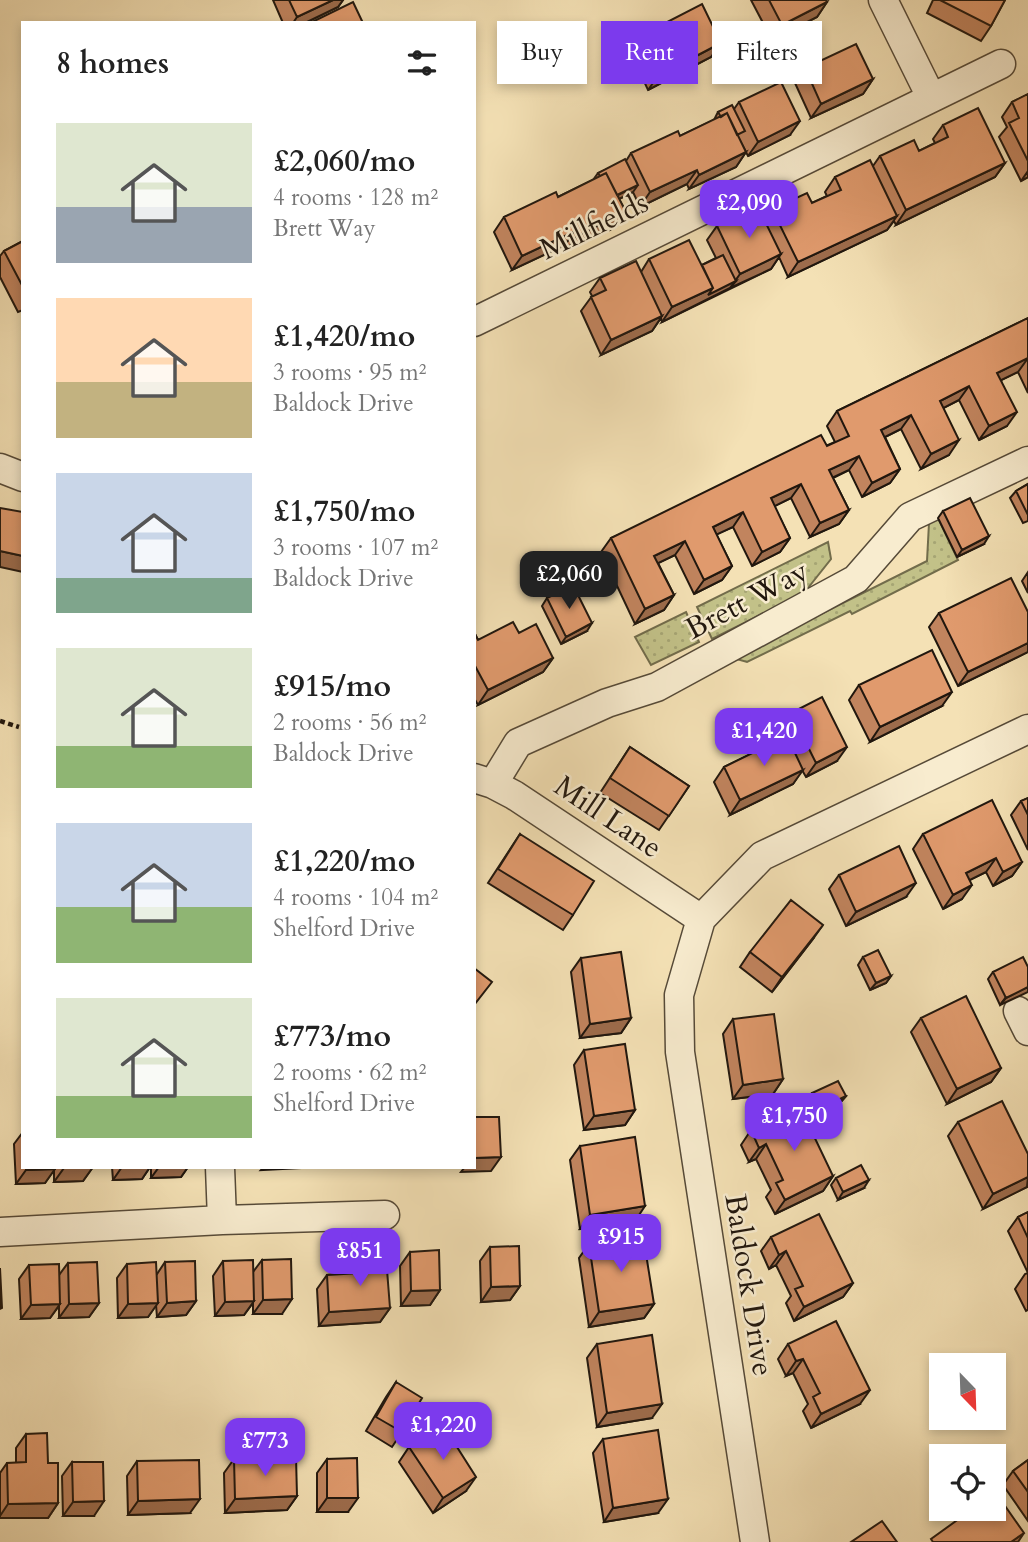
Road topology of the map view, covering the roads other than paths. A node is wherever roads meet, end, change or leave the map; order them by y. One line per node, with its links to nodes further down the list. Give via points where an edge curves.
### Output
1 (883, 0): 3 (street)
2 (1001, 64): 3 (street, Millfields)
3 (931, 97): 4 (street, Millfields)
4 (476, 321)
5 (1028, 461): 9 (street, Brett Way, via 910,517 856,579 657,687 607,703 518,743)
6 (0, 468): 7 (street)
7 (21, 476)
8 (1028, 729): 10 (street, Baldock Drive, via 762,856)
9 (484, 781): 10 (street, Mill Lane, via 513,795)
10 (701, 919): 15 (street, Baldock Drive, via 679,995 680,1052)
11 (219, 1169): 13 (street)
12 (385, 1215): 13 (street)
13 (222, 1220): 14 (street)
14 (0, 1231)
15 (755, 1542)

